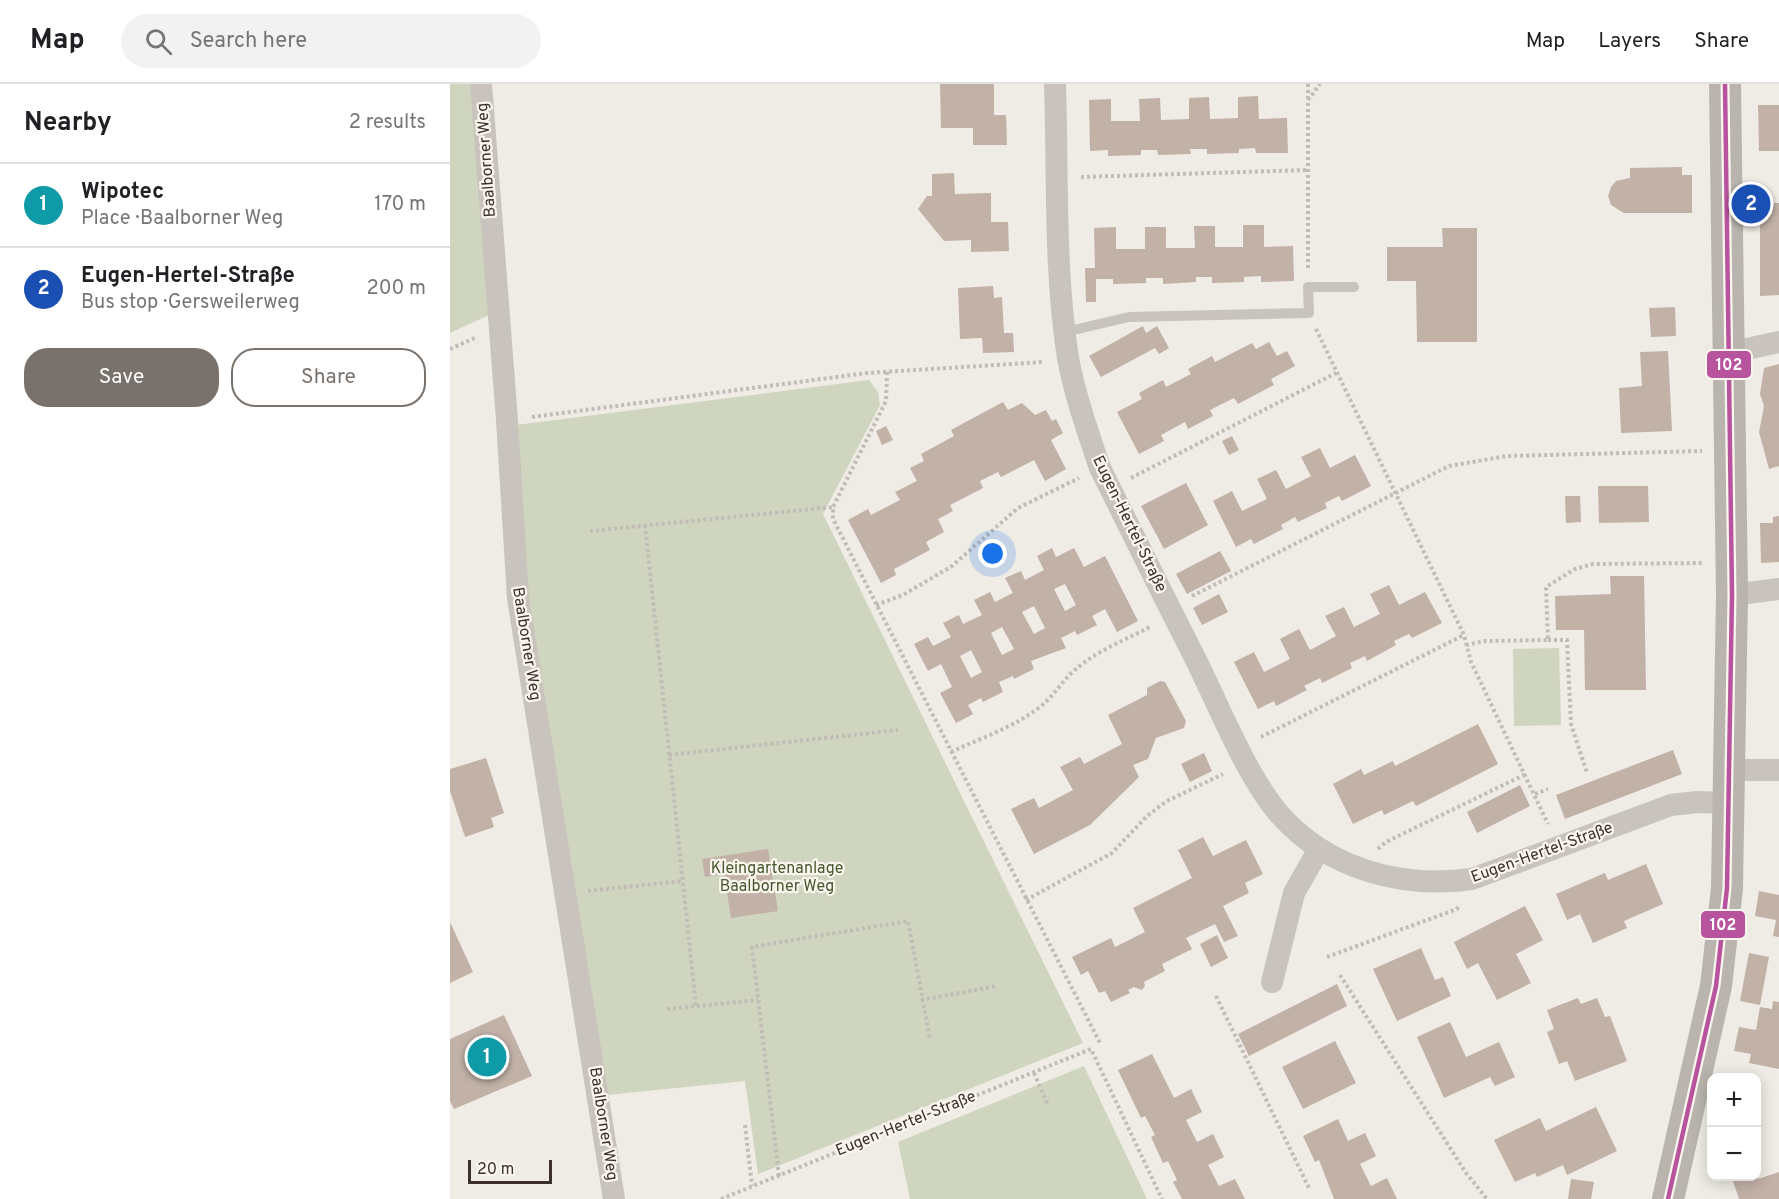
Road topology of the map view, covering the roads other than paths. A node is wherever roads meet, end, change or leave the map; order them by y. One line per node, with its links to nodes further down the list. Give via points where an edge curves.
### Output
1 (482, 84): 15 (street, Baalborner Weg, via 518,598)
2 (1055, 84): 5 (street, Eugen-Hertel-Straße)
3 (1725, 84): 7 (street)
4 (1354, 287): 5 (lane, via 1308,287 1309,313 1129,317)
5 (1065, 332): 13 (street, Eugen-Hertel-Straße, via 1075,388 1100,468 1246,763 1280,815)
6 (1779, 342): 7 (street)
7 (1728, 353): 9 (street)
8 (1779, 589): 9 (street)
9 (1732, 594): 10 (street)
10 (1731, 770): 11 (street); 12 (street)
11 (1779, 770)
12 (1730, 802): 13 (street, Eugen-Hertel-Straße, via 1671,805 1472,879 1448,883 1378,875); 16 (street, via 1728,888 1716,986)
13 (1319, 849): 14 (street, via 1294,893)
14 (1272, 982)
15 (614, 1199)
16 (1668, 1199)

